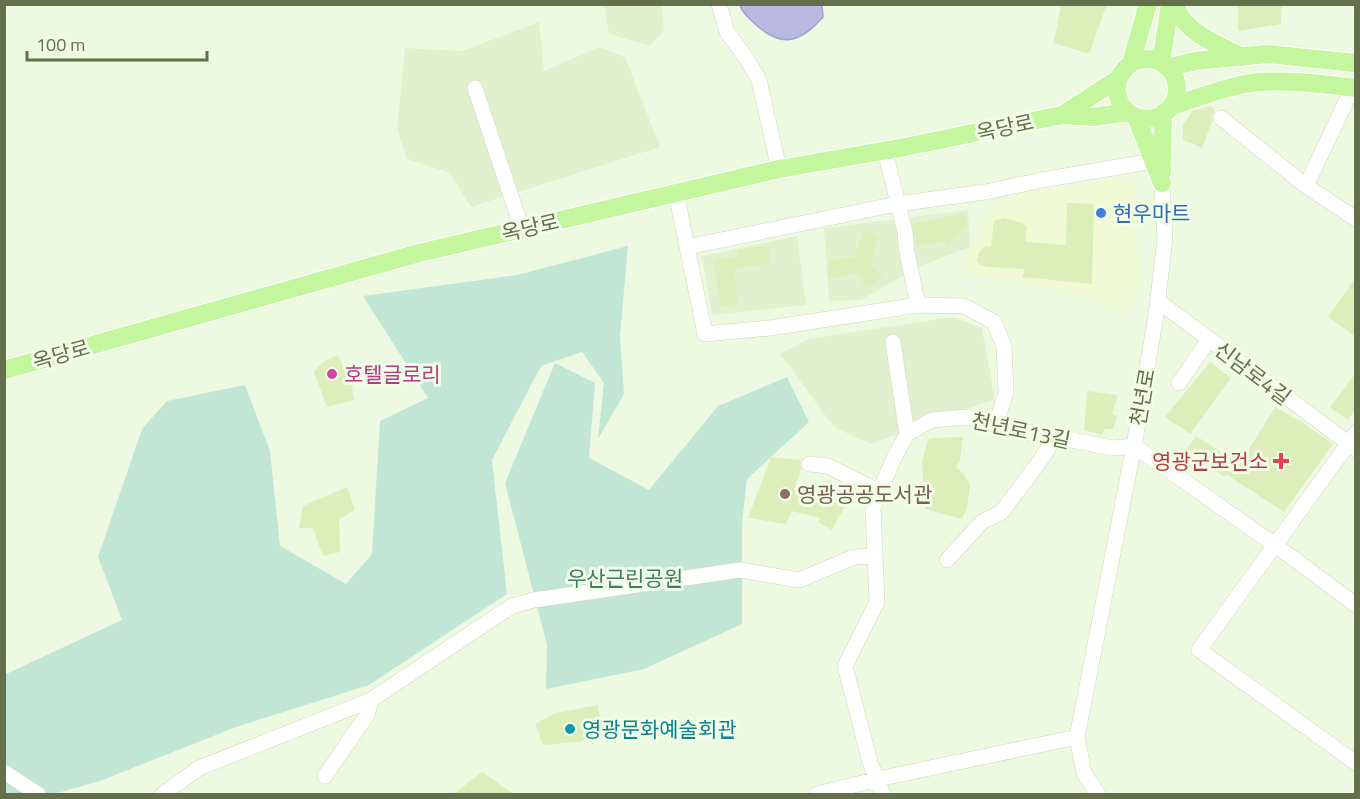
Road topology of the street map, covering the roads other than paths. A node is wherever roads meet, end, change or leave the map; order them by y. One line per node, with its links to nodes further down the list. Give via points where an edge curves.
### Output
1 (719, 4): 18 (street, via 727,32 759,80)
2 (1148, 4): 6 (main road)
3 (1170, 4): 8 (main road)
4 (1176, 4): 5 (main road, via 1188,26)
5 (1242, 57): 7 (main road, via 1267,54); 8 (main road)
6 (1131, 63): 8 (main road, via 1146,59); 9 (main road)
7 (1356, 63)
8 (1164, 65): 12 (main road, via 1176,83)
9 (1118, 79): 13 (main road); 14 (main road, via 1118,97)
10 (475, 88): 24 (street)
11 (1354, 88): 12 (main road, via 1309,82 1247,84 1200,96); 20 (street)
12 (1167, 110): 14 (main road, via 1155,117); 19 (main road)
13 (1062, 115): 14 (main road); 16 (main road, 옥당로)
14 (1132, 115): 17 (main road)
15 (1221, 118): 20 (street)
16 (885, 151): 18 (main road, 옥당로); 22 (street)
17 (1153, 161): 19 (main road); 22 (street)
18 (779, 169): 21 (main road, 옥당로)
19 (1162, 183): 26 (street, 천년로, via 1165,238)
20 (1306, 186): 23 (street)
21 (676, 193): 24 (main road, 옥당로); 25 (street)
22 (897, 204): 25 (street); 27 (street)
23 (1356, 219)
24 (522, 229): 30 (main road, 옥당로, via 419,253)
25 (687, 247): 27 (street, via 705,334)
26 (1158, 302): 28 (street, 신남로4길); 36 (street, 천년로)
27 (918, 305): 32 (street, via 964,306 994,322 1004,346 1006,393)
28 (1209, 340): 31 (street); 35 (street, 신남로4길)
29 (894, 342): 33 (street)
30 (4, 370)
31 (1179, 383)
32 (995, 426): 33 (street, 천년로13길, via 967,417 950,418 932,420); 34 (street, 천년로13길)
33 (907, 434): 38 (street)
34 (1055, 437): 36 (street, 천년로13길, via 1114,448); 41 (street, via 1001,513 983,521)
35 (1353, 442): 39 (street)
36 (1134, 446): 39 (street, 천년로); 44 (street)
37 (808, 464): 38 (street, via 828,466)
38 (880, 492): 40 (street, via 873,507)
39 (1275, 545): 42 (street, 천년로); 45 (street, via 1199,650)
40 (876, 556): 43 (street, via 854,557 799,580 740,570 512,606); 48 (street, via 877,602 845,666)
41 (947, 560)
42 (1356, 605)
43 (371, 700): 47 (street, via 367,715); 50 (street, via 198,768)
44 (1077, 737): 48 (street); 53 (street, via 1084,773)
45 (1356, 763)
46 (4, 772): 49 (street)
47 (325, 776)
48 (878, 779): 51 (street); 52 (street)
49 (38, 795)
50 (163, 795)
51 (817, 795)
52 (883, 795)
53 (1098, 795)

